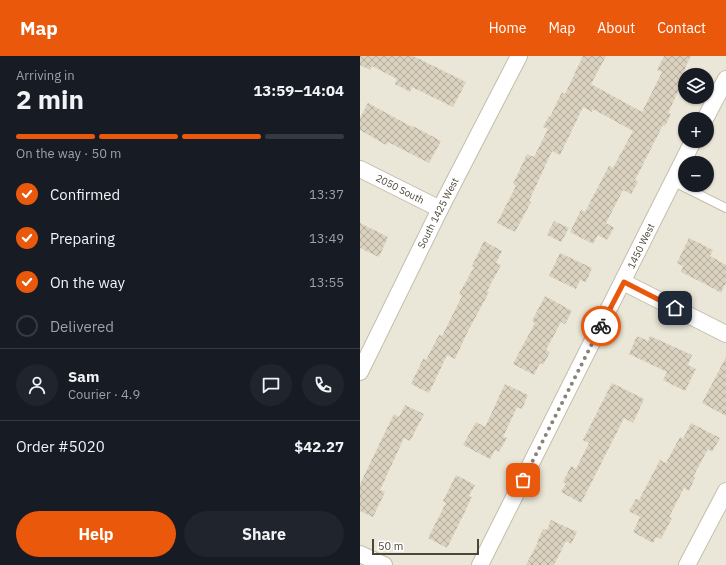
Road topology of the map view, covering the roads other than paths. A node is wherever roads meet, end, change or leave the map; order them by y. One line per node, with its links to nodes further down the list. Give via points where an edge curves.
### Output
1 (517, 57): 8 (street, South 1425 West)
2 (726, 79): 3 (street)
3 (709, 112)
4 (690, 148): 6 (street, 1450 West)
5 (360, 169): 8 (street, 2050 South)
6 (672, 181): 7 (lane); 9 (street, 1450 West)
7 (726, 208)
8 (440, 209): 11 (street, South 1425 West)
9 (624, 282): 10 (street); 15 (street, 1450 West)
10 (726, 334)
11 (361, 366)
12 (726, 491): 16 (street)
13 (360, 554): 14 (street)
14 (384, 565)
15 (480, 565)
16 (687, 565)

